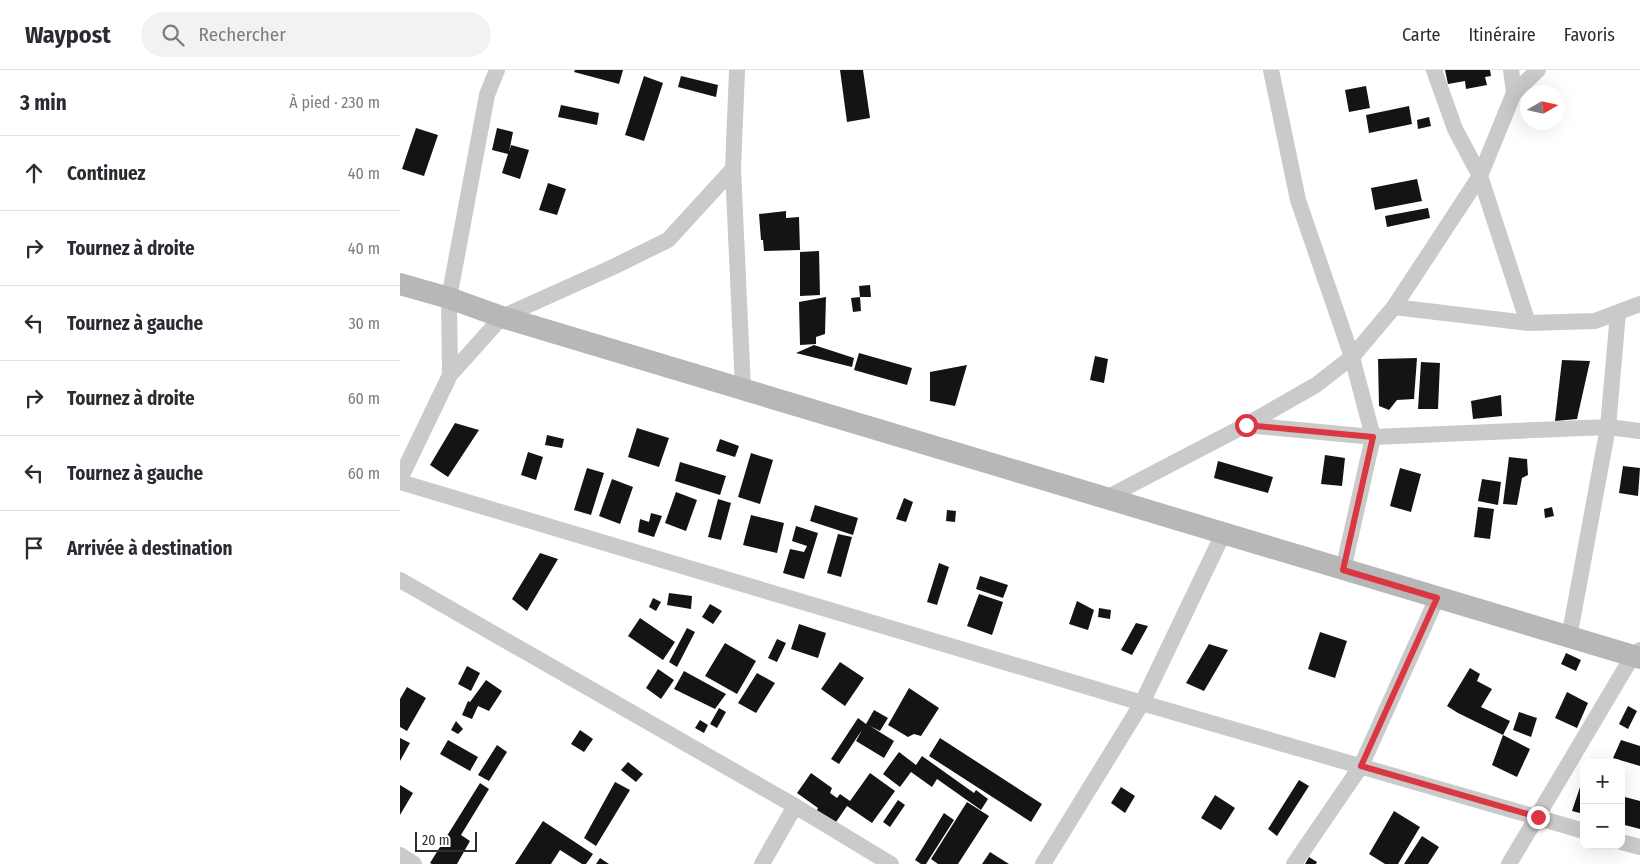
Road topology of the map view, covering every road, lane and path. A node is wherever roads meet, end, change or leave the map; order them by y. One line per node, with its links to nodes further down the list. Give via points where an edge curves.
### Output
1 (497, 70): 11 (street, via 487,95)
2 (737, 70): 8 (street)
3 (1271, 70): 17 (street, via 1298,200)
4 (1434, 70): 9 (street, via 1455,129)
5 (1510, 70): 7 (street)
6 (1538, 70): 7 (street)
7 (1514, 93): 9 (street)
8 (733, 169): 15 (street, via 668,240); 19 (street)
9 (1480, 176): 13 (street); 16 (street)
10 (400, 284): 11 (street)
11 (449, 298): 15 (street); 18 (street)
12 (1640, 304): 14 (street)
13 (1394, 307): 16 (street); 17 (street)
14 (1618, 313): 16 (street, via 1595,320); 21 (street)
15 (502, 317): 18 (street); 19 (street)
16 (1528, 323)
17 (1352, 357): 20 (street, via 1316,385); 23 (street)
18 (450, 375): 24 (street)
19 (743, 390): 25 (street)
20 (1246, 425): 23 (street); 25 (street)
21 (1608, 427): 22 (street); 23 (street); 30 (street)
22 (1640, 431)
23 (1373, 437): 27 (street)
24 (400, 480): 32 (street)
25 (1106, 498): 26 (street)
26 (1223, 534): 27 (street); 32 (street)
27 (1343, 570): 29 (street)
28 (400, 580): 34 (street)
29 (1437, 598): 30 (street); 33 (street)
30 (1569, 638): 31 (street)
31 (1638, 655): 35 (street)
32 (1142, 703): 33 (street); 43 (street)
33 (1361, 766): 35 (street); 44 (street)
34 (795, 806): 41 (street); 42 (street)
35 (1538, 817): 36 (street); 45 (street)
36 (1580, 830)
37 (1625, 843): 38 (street)
38 (1640, 847)
39 (400, 855): 40 (street)
40 (414, 864)
41 (762, 864)
42 (891, 864)
43 (1043, 864)
44 (1294, 864)
45 (1509, 864)

